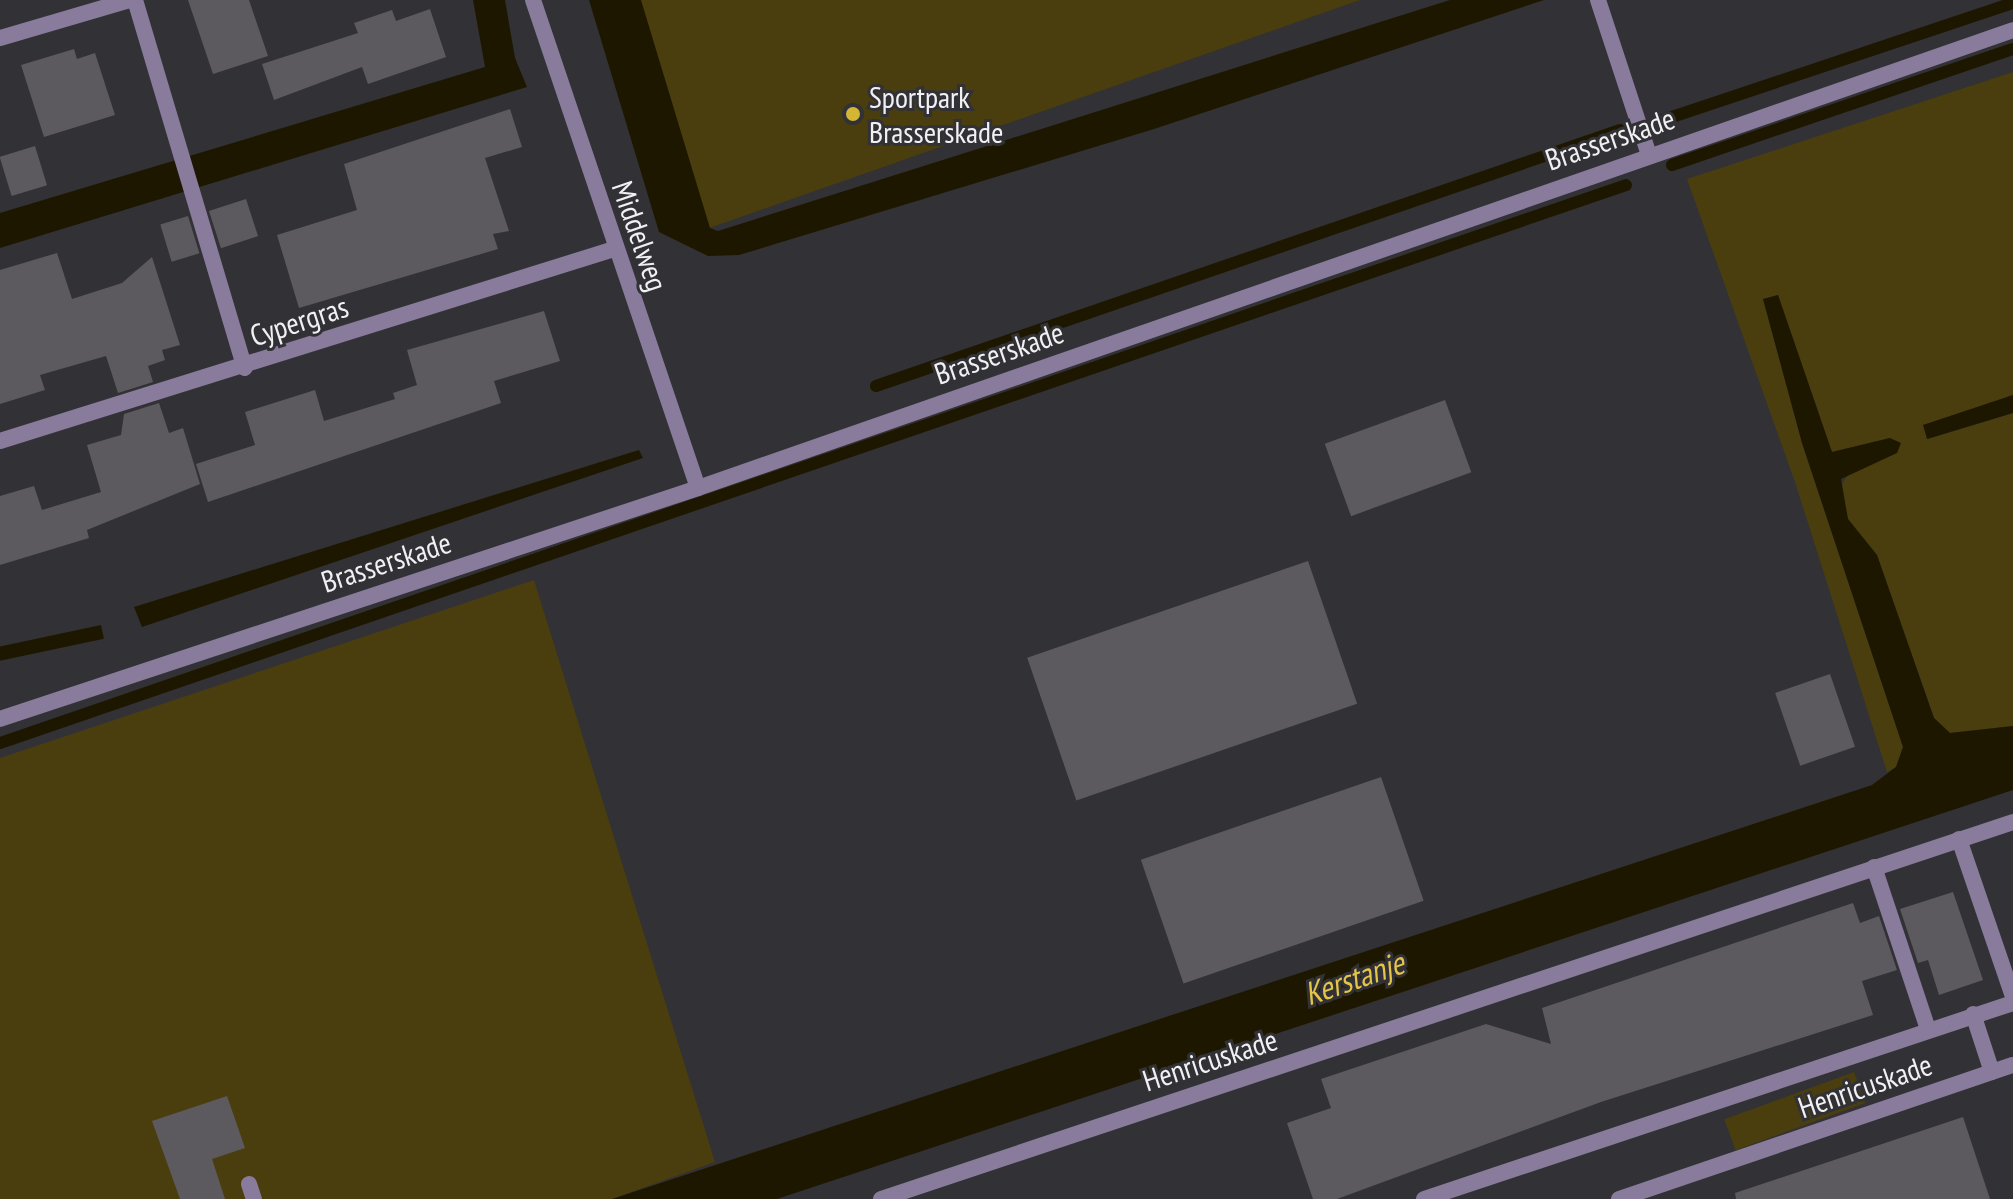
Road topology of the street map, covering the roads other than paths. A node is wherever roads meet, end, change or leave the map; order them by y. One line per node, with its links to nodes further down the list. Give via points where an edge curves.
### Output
1 (133, 0): 5 (street); 8 (street)
2 (533, 0): 7 (street, Middelweg)
3 (1598, 0): 6 (street)
4 (2013, 30): 6 (street, Brasserskade)
5 (0, 38)
6 (1649, 155): 10 (street, Brasserskade)
7 (614, 249): 8 (street, Cypergras); 10 (street, Middelweg)
8 (245, 368): 9 (street, Cypergras)
9 (0, 441)
10 (698, 488): 11 (street, Brasserskade)
11 (0, 719)
12 (2013, 822): 13 (street, Henricuskade)
13 (1959, 839): 14 (street, Henricuskade); 15 (street, Henricuskade)
14 (1874, 867): 17 (street, Henricuskade); 21 (street, Henricuskade)
15 (2013, 1000): 16 (street, Henricuskade)
16 (1973, 1014): 17 (street, Henricuskade); 19 (street)
17 (1928, 1029): 20 (street, Henricuskade)
18 (2013, 1065): 19 (street, Henricuskade)
19 (1992, 1072): 23 (street, Henricuskade)
20 (1455, 1194): 22 (street, Henricuskade)
21 (881, 1199)
22 (1424, 1199)
23 (1619, 1199)

